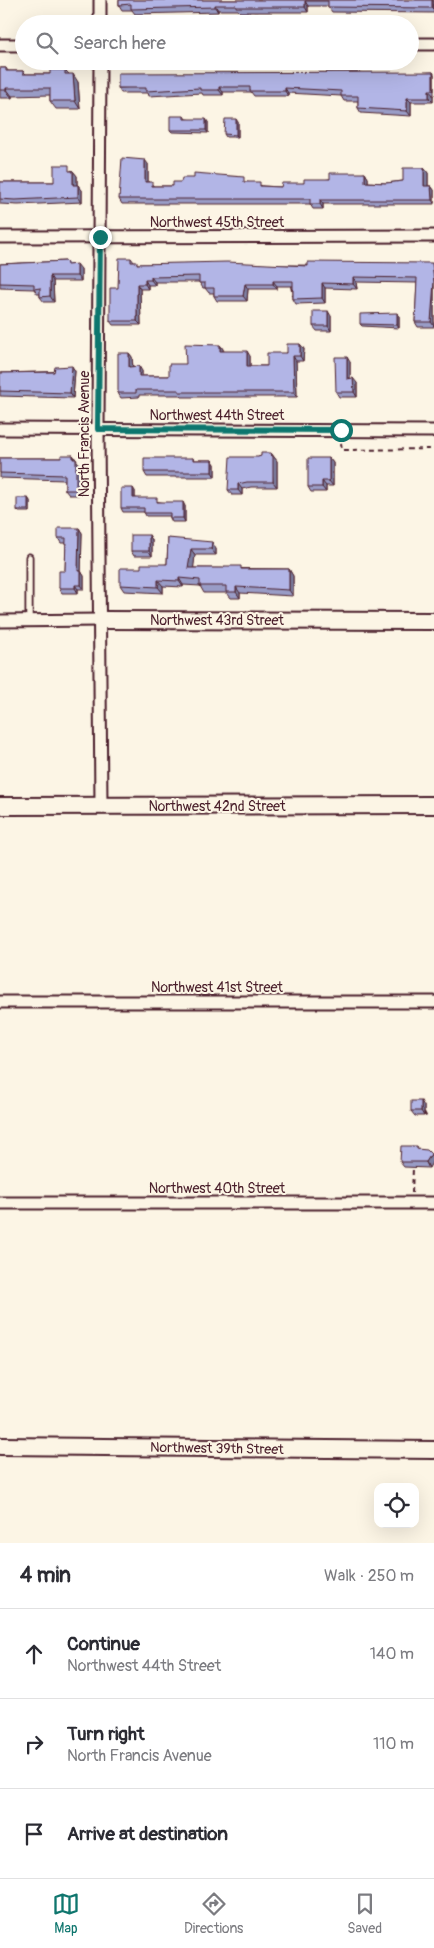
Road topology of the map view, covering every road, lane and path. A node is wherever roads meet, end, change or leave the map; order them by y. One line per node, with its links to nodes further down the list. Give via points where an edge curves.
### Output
1 (100, 0): 2 (street)
2 (100, 15)
3 (419, 44): 4 (street)
4 (434, 44)
5 (0, 45): 6 (street)
6 (15, 45)
7 (100, 70): 10 (street, North Francis Avenue)
8 (434, 236): 10 (street, Northwest 45th Street)
9 (0, 237): 10 (street, Northwest 45th Street)
10 (100, 237): 14 (street, North Francis Avenue)
11 (291, 286): 12 (path)
12 (294, 302)
13 (0, 429): 14 (street, Northwest 44th Street)
14 (98, 429): 15 (street, Northwest 44th Street); 19 (street, North Francis Avenue)
15 (341, 430): 16 (street, Northwest 44th Street); 17 (path, via 342,450)
16 (434, 431)
17 (434, 449)
18 (29, 557): 21 (lane)
19 (101, 620): 21 (street, Northwest 43rd Street); 22 (street, Northwest 43rd Street); 24 (street, North Francis Avenue)
20 (0, 621): 21 (street, Northwest 43rd Street)
21 (28, 621)
22 (434, 621)
23 (0, 806): 24 (street, Northwest 42nd Street)
24 (101, 806): 25 (street, Northwest 42nd Street)
25 (434, 806)
26 (0, 1002): 27 (street, Northwest 41st Street)
27 (434, 1002)
28 (424, 1112): 29 (path)
29 (427, 1118)
30 (413, 1168): 32 (path)
31 (0, 1204): 32 (street, Northwest 40th Street)
32 (412, 1204): 33 (street, Northwest 40th Street)
33 (434, 1204)
34 (0, 1446): 35 (street, Northwest 39th Street)
35 (434, 1450)

